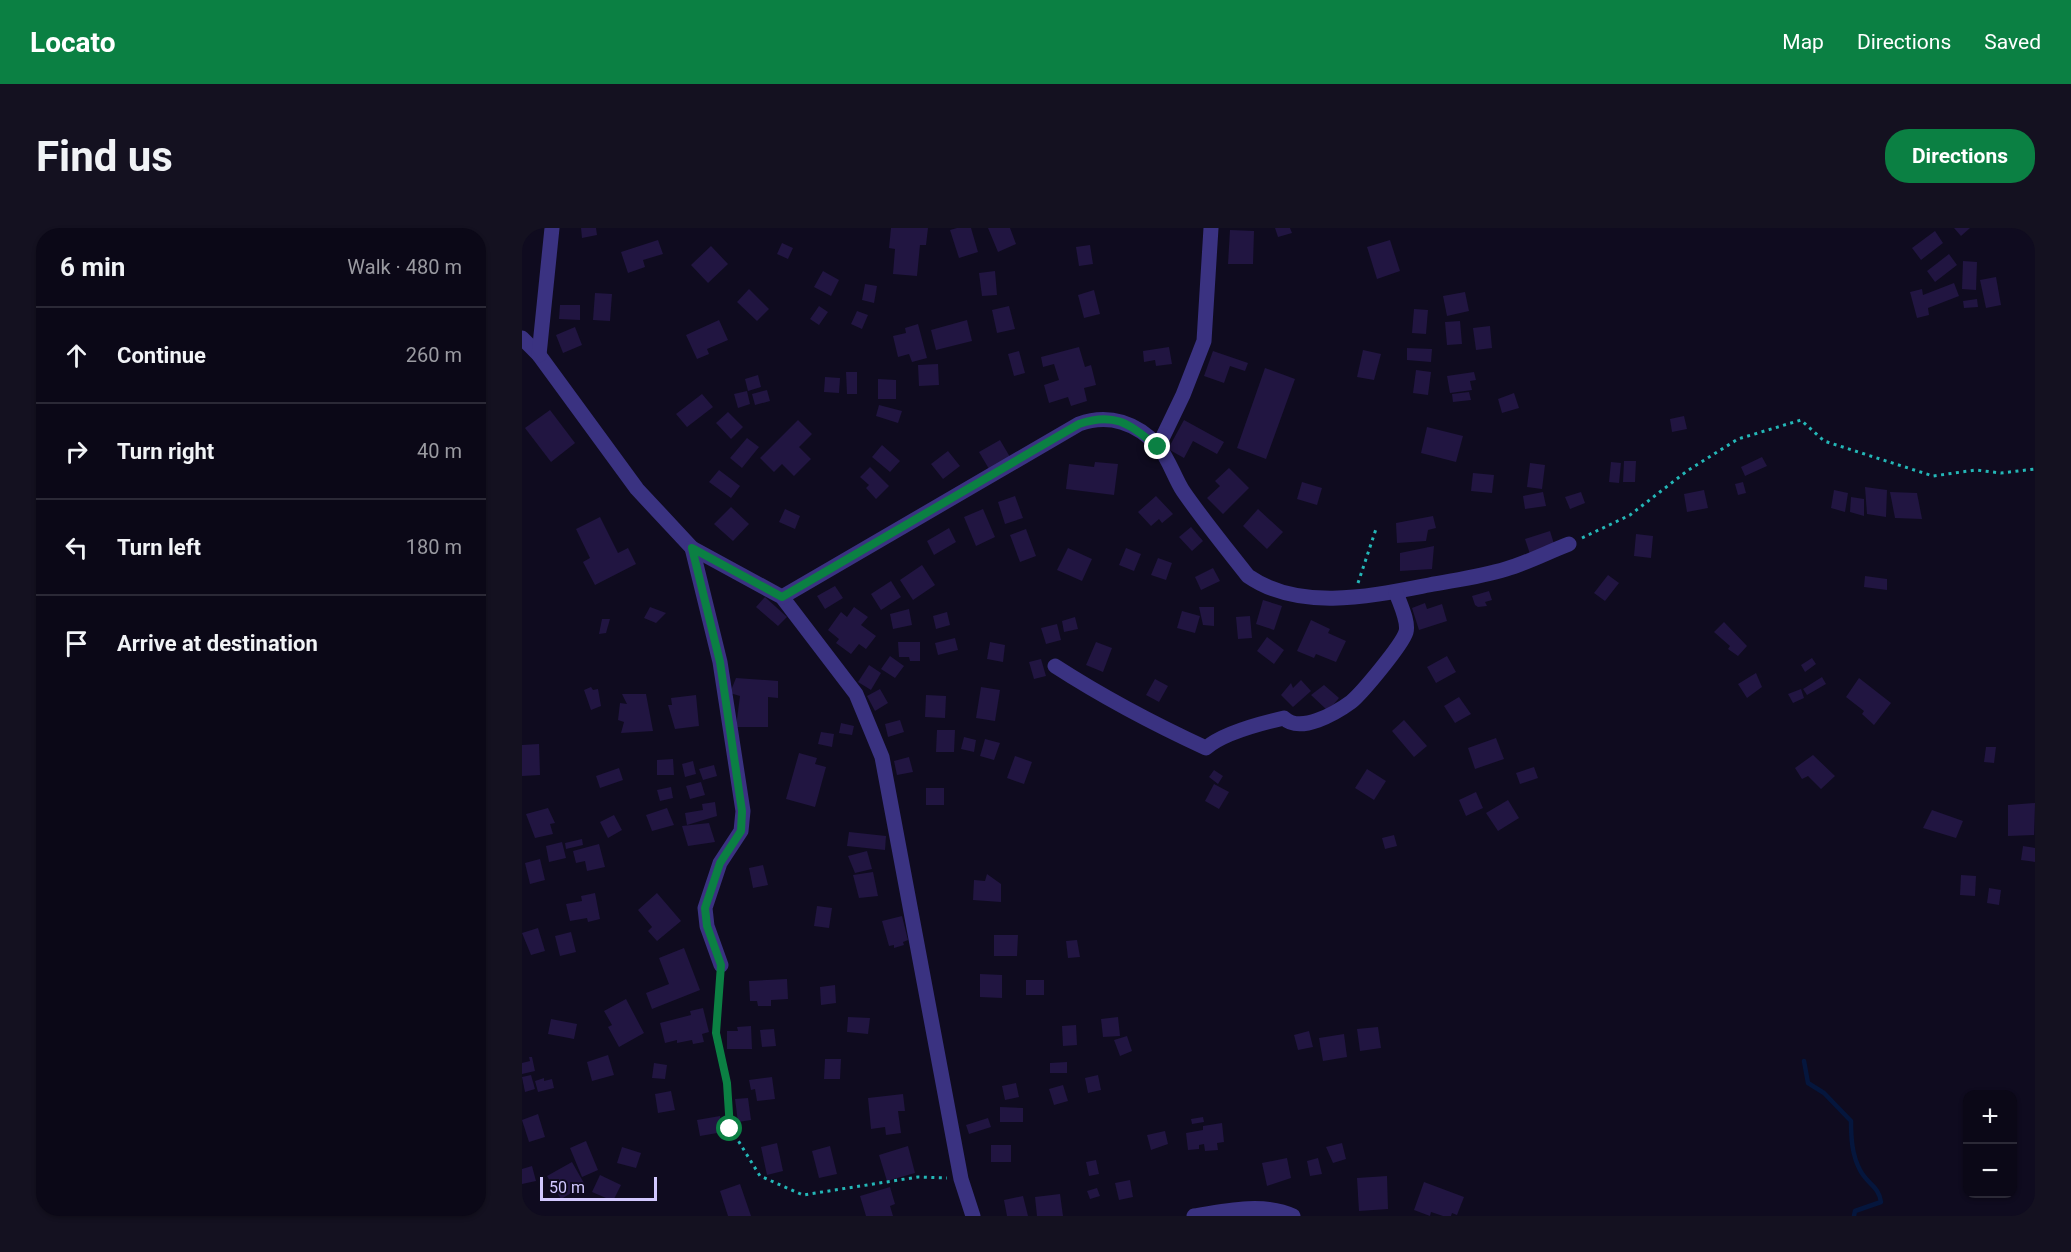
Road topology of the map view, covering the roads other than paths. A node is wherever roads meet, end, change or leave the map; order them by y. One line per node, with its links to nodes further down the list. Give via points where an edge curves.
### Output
1 (552, 228): 4 (street)
2 (1211, 228): 5 (street, via 1204,341)
3 (522, 338): 4 (street)
4 (539, 356): 7 (street, via 637,489)
5 (1158, 447): 8 (street, via 1182,489 1248,576 1261,585 1313,597); 9 (street, via 1127,423 1115,419 1093,419 1079,424)
6 (1569, 544): 8 (street, via 1508,569)
7 (692, 548): 9 (street); 11 (street, via 720,662 742,811 741,831 720,863 705,908)
8 (1396, 591): 10 (street, via 1407,630 1401,644 1352,701 1301,725 1290,724 1284,718 1270,721 1216,740 1206,748 1132,712)
9 (782, 597): 12 (street, via 856,694 882,757 960,1179)
10 (1055, 666)
11 (721, 965)
12 (973, 1216)
13 (1194, 1216): 14 (street, via 1263,1209)
14 (1293, 1216)

